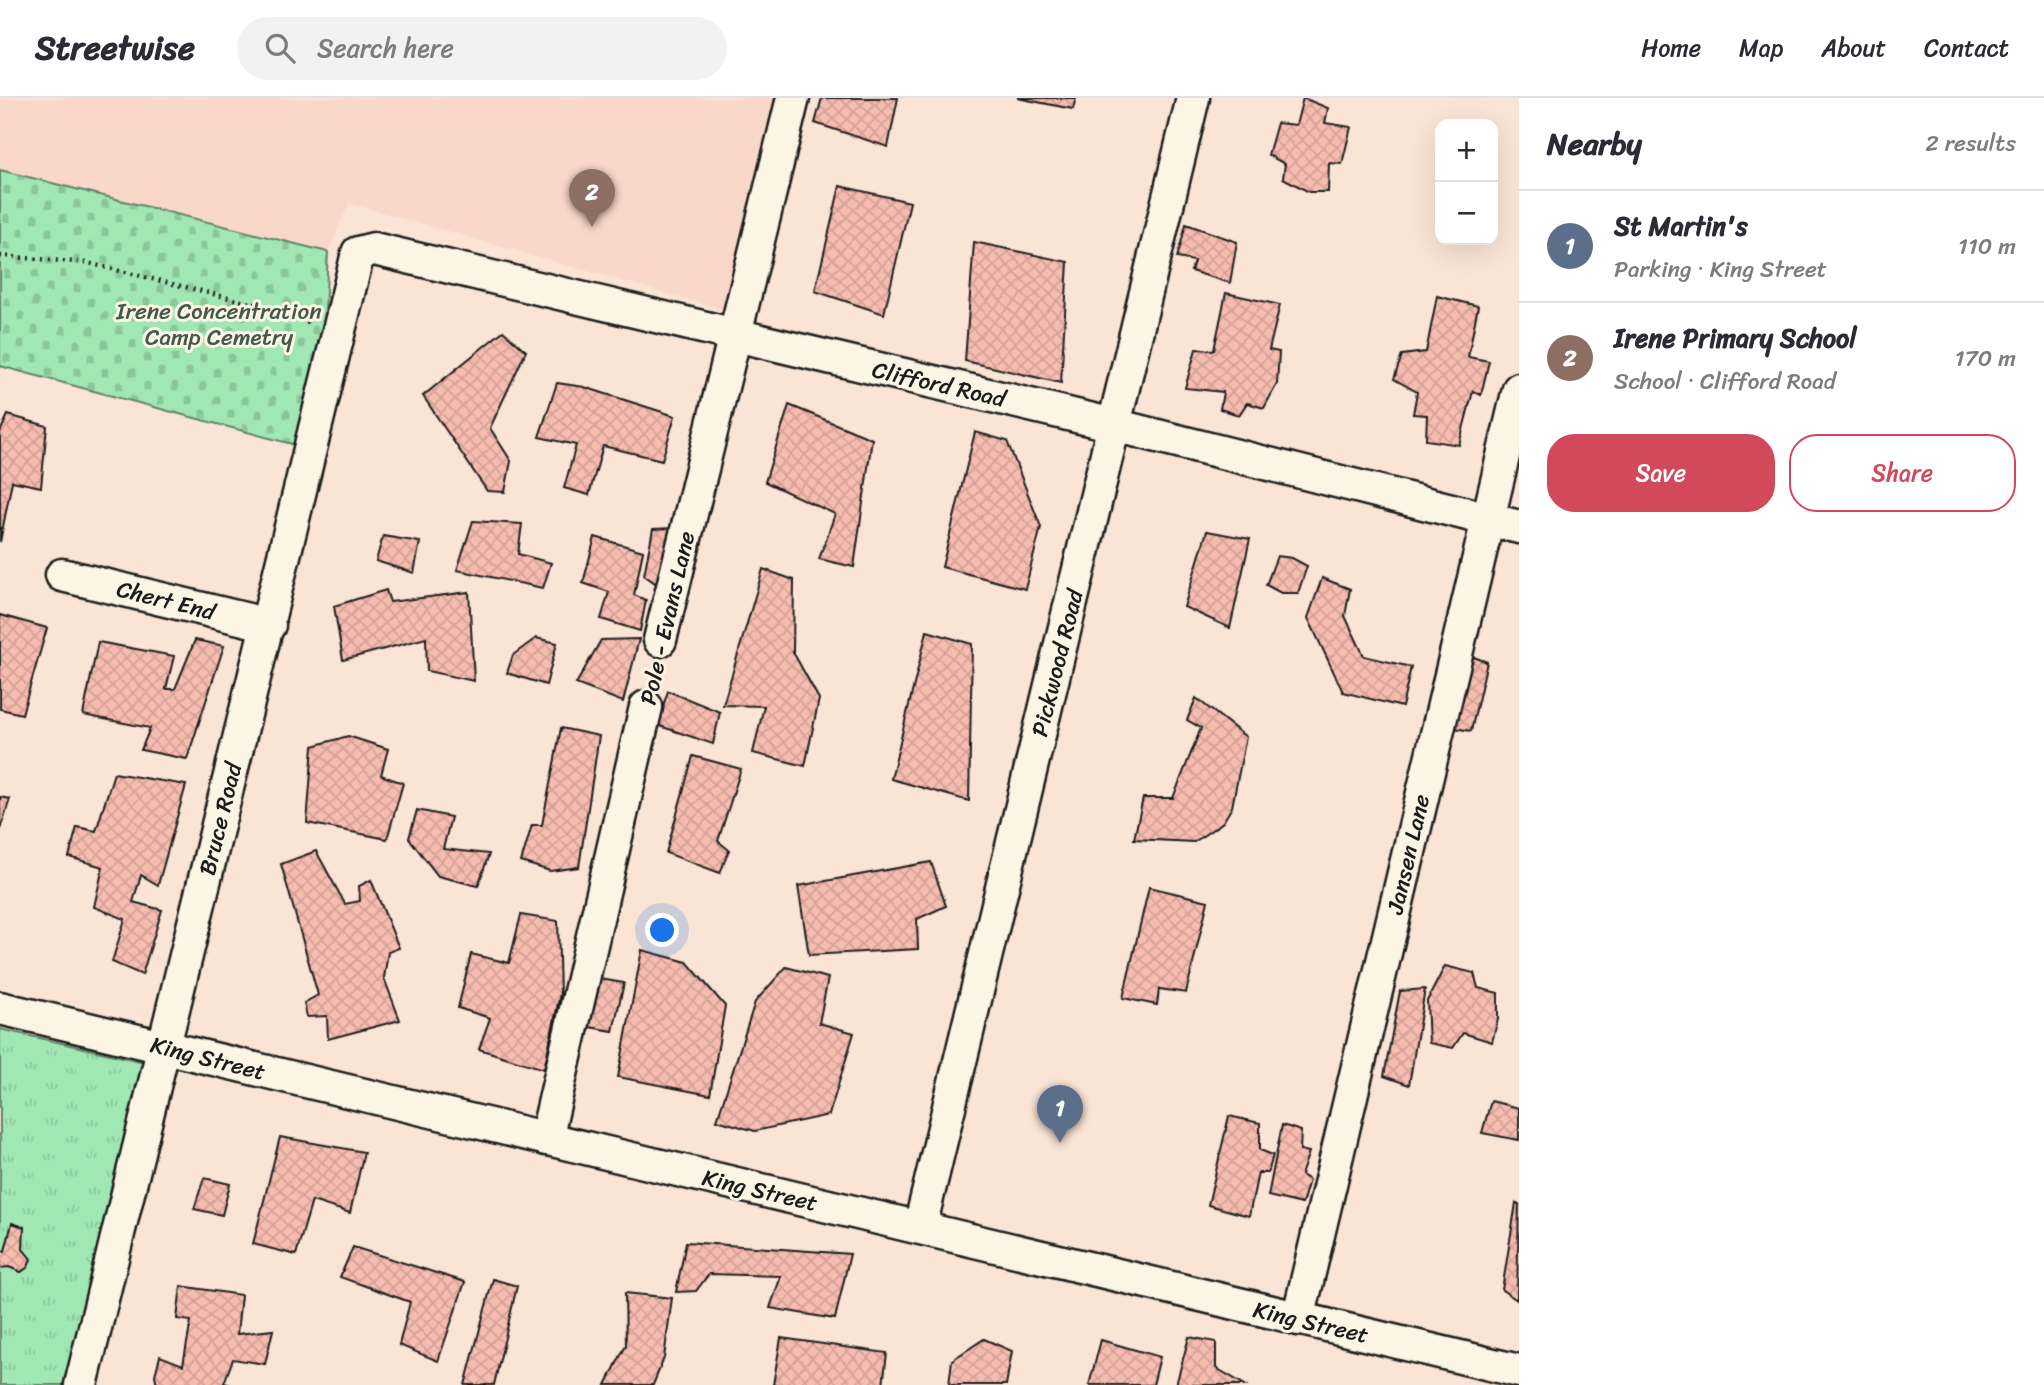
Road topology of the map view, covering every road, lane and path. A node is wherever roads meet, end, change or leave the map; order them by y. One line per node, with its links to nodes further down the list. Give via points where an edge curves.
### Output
1 (793, 98): 5 (street, Pole - Evans Lane)
2 (1193, 98): 8 (street, Pickwood Road)
3 (358, 253): 5 (street, Clifford Road, via 374,249); 6 (street, Bruce Road)
4 (0, 256): 6 (path, via 88,263 274,309 314,326 319,355)
5 (734, 335): 8 (street, Clifford Road); 13 (street, Pole - Evans Lane)
6 (331, 360): 12 (street, Bruce Road)
7 (1519, 389): 9 (street, Jansen Lane)
8 (1114, 425): 9 (street, Clifford Road); 18 (street, Pickwood Road)
9 (1486, 519): 10 (street, Clifford Road); 19 (street, Jansen Lane)
10 (1519, 527)
11 (62, 575): 12 (street, Chert End)
12 (270, 625): 16 (street, Bruce Road)
13 (660, 640)
14 (646, 706): 17 (street, Pole - Evans Lane)
15 (0, 1008): 16 (street, King Street)
16 (162, 1046): 17 (street, King Street); 21 (street, Bruce Road)
17 (546, 1139): 18 (street, King Street)
18 (920, 1227): 19 (street, King Street)
19 (1298, 1319): 20 (street, King Street)
20 (1519, 1371)
21 (81, 1385)

